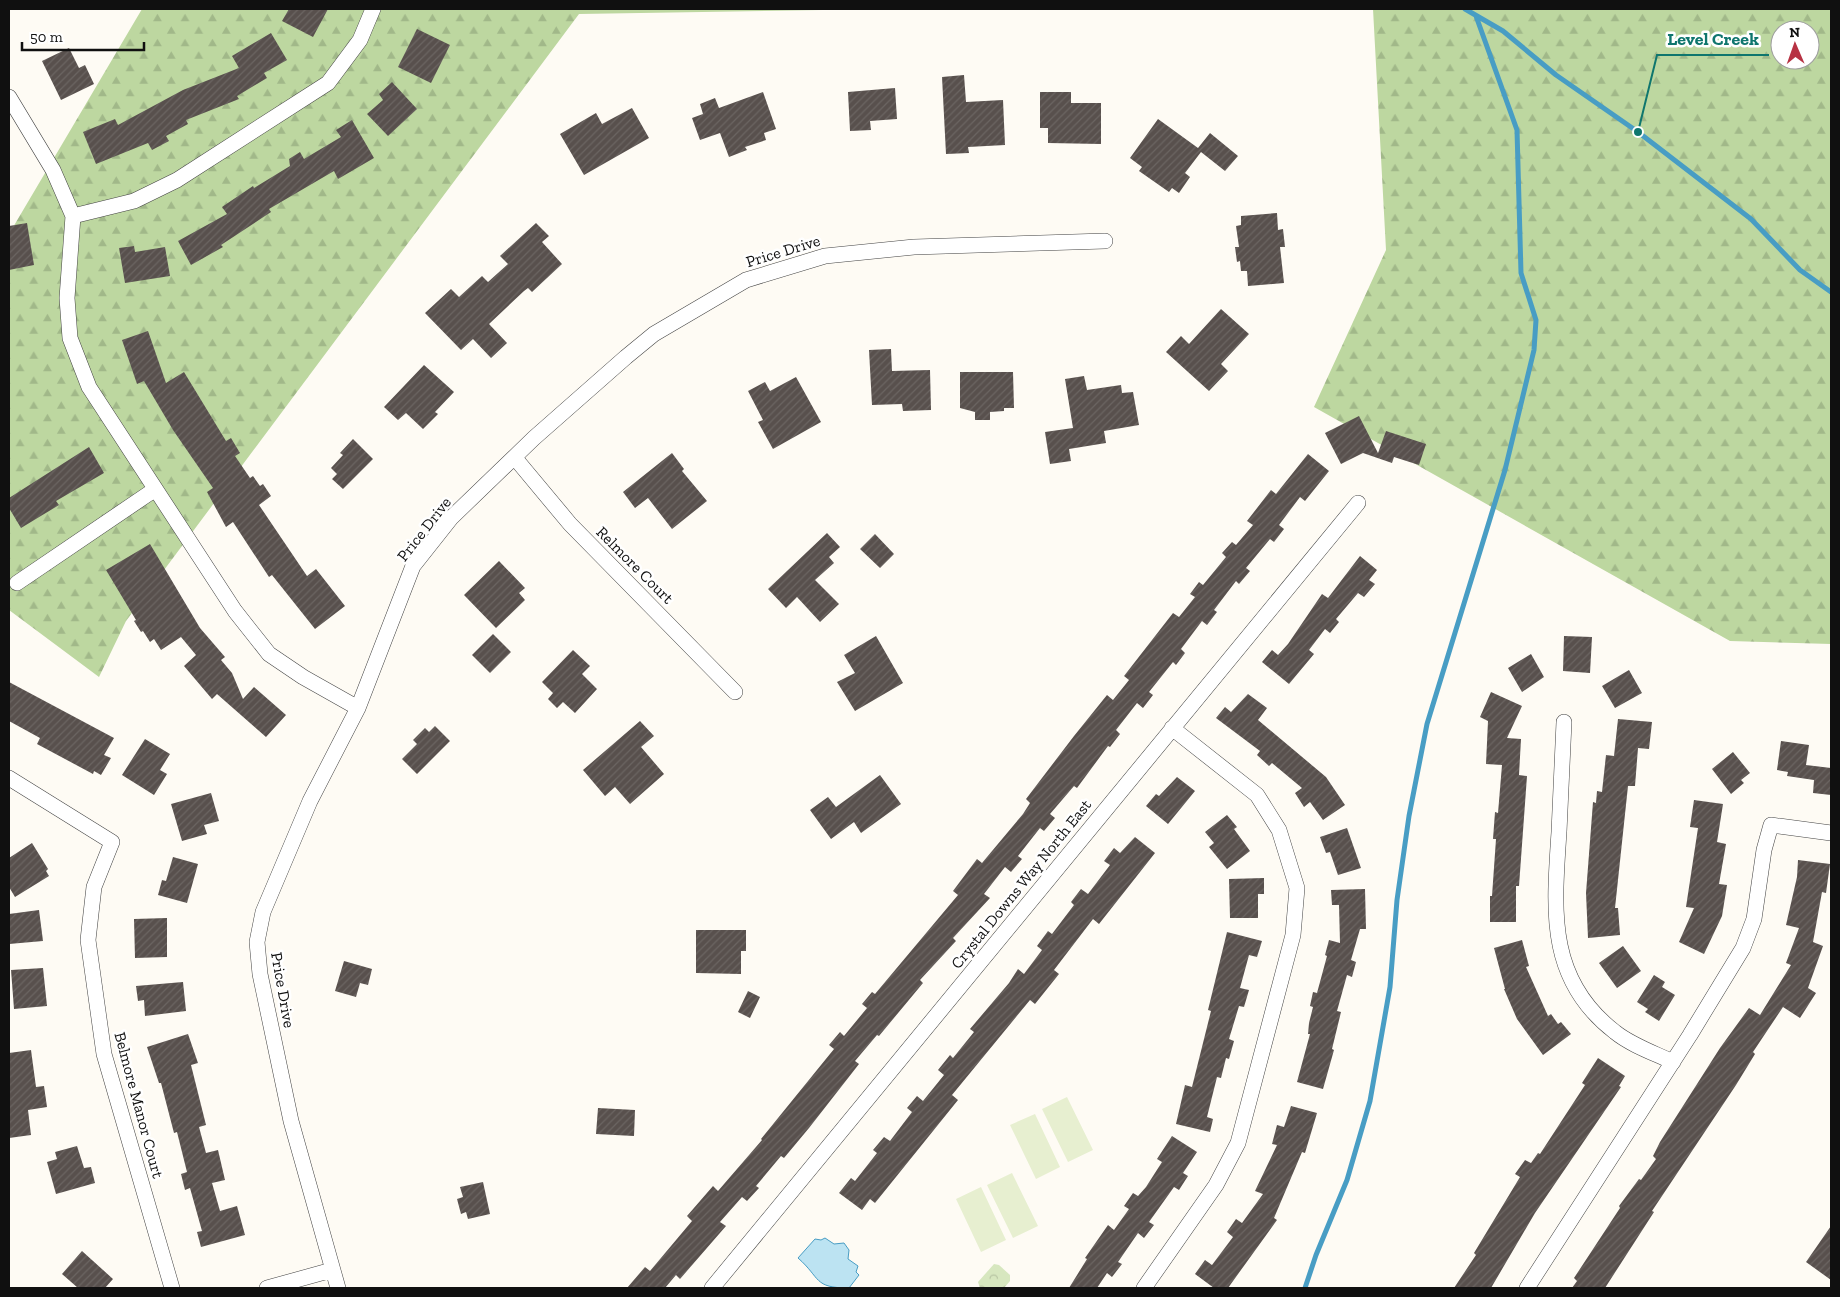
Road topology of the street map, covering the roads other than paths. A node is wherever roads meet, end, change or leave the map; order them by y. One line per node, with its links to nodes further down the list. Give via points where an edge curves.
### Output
1 (372, 9): 3 (street, via 360,40 328,83 177,180 134,201)
2 (9, 97): 3 (street, via 52,170)
3 (73, 216): 6 (street, via 67,298 70,338 89,387)
4 (1105, 241): 5 (street, Price Drive, via 914,247 825,256 746,280 654,334)
5 (515, 458): 9 (street, Relmore Court, via 570,524); 10 (street, Price Drive, via 451,518 413,566)
6 (154, 490): 8 (street); 10 (street, via 235,611 269,654)
7 (1358, 503): 12 (street, Crystal Downs Way North East)
8 (17, 583)
9 (735, 692)
10 (358, 708): 16 (street, Price Drive, via 310,801 263,912 258,942 260,974 291,1121)
11 (1564, 722): 15 (street, via 1555,920 1561,950 1570,978 1588,1006 1616,1033)
12 (1172, 728): 20 (street, Crystal Downs Way North East); 21 (street, via 1257,795 1279,830 1297,888 1293,935 1238,1143 1216,1185)
13 (9, 778): 17 (street, Belmore Manor Court, via 112,842 94,887 88,940 104,1054)
14 (1831, 833): 15 (street, via 1771,824 1754,919 1743,948)
15 (1672, 1062): 22 (street)
16 (332, 1270): 18 (street); 19 (street, Price Drive)
17 (172, 1288)
18 (266, 1288)
19 (338, 1288)
20 (712, 1288)
21 (1144, 1288)
22 (1528, 1288)

